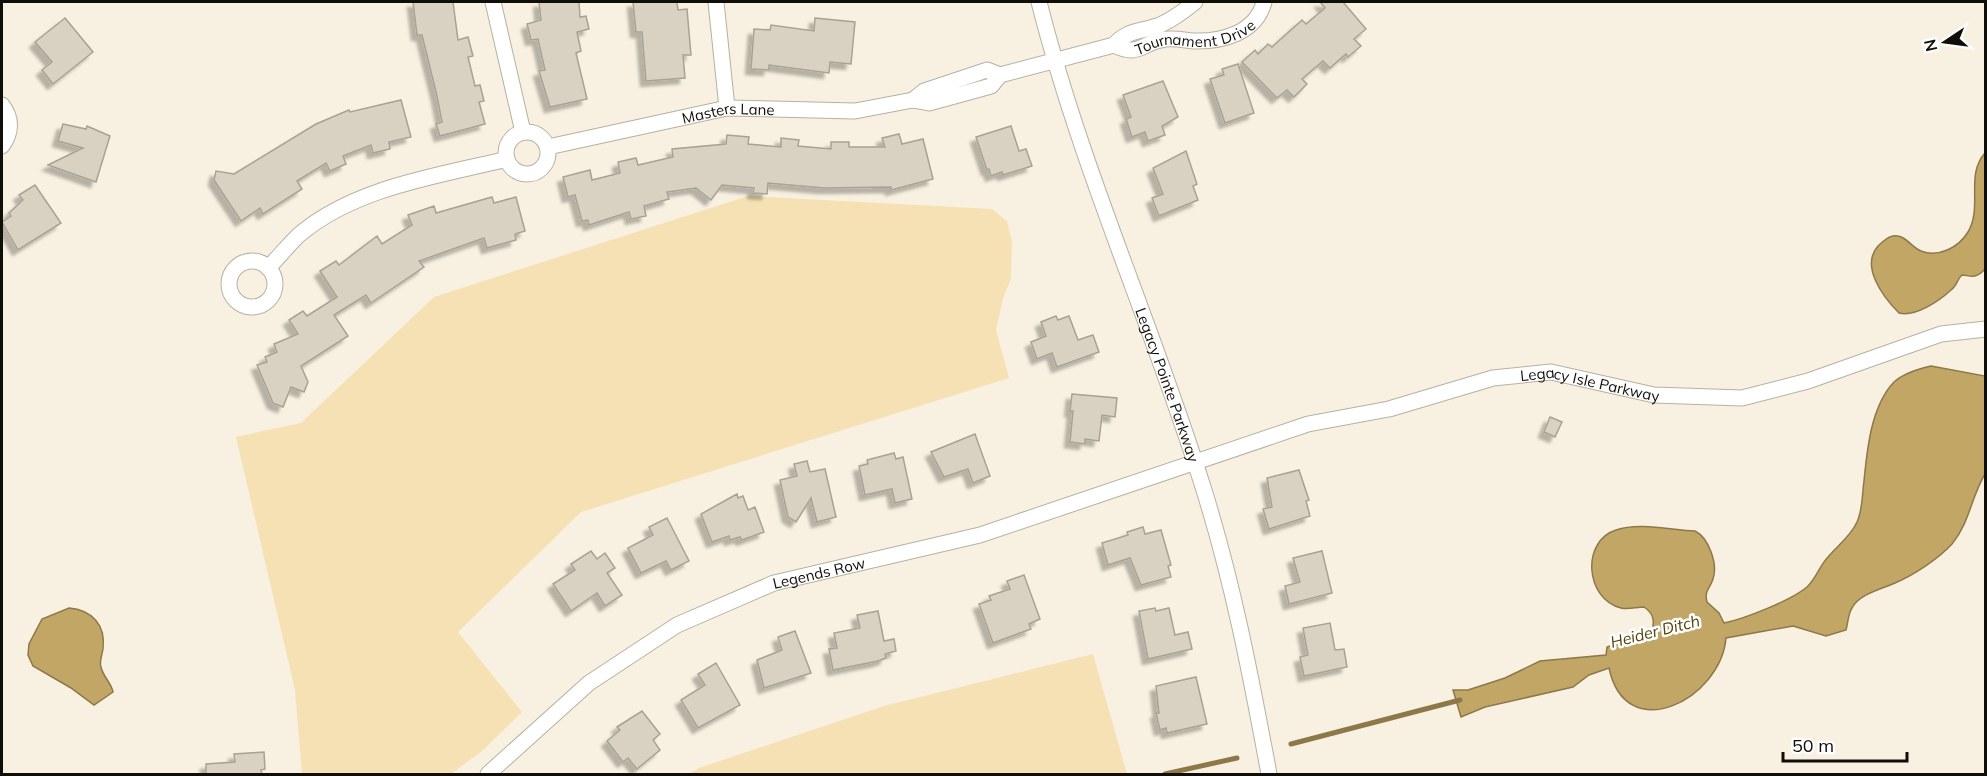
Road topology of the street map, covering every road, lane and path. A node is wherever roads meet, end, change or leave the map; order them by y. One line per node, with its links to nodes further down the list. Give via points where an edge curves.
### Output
1 (493, 2): 10 (street)
2 (716, 2): 9 (street)
3 (1039, 2): 7 (street, Legacy Pointe Parkway)
4 (1195, 2): 6 (street, Tournament Drive)
5 (1264, 2): 6 (street, Tournament Drive, via 1250,25 1214,41)
6 (1159, 33): 7 (street, Tournament Drive, via 1146,48 1125,50 1114,45)
7 (1054, 60): 9 (street, Masters Lane, via 1000,75 991,86 958,87 929,103 913,100 855,111); 16 (street, Legacy Pointe Parkway, via 1087,165)
8 (2, 105): 11 (street, via 10,125)
9 (727, 108): 12 (street, Masters Lane)
10 (523, 132): 12 (street, via 541,136); 13 (street, via 507,145)
11 (2, 146)
12 (548, 147): 13 (street, via 547,162 530,175 515,171)
13 (507, 159): 14 (street, via 367,196 301,234)
14 (268, 267)
15 (1986, 329): 16 (street, Legacy Isle Parkway, via 1941,334 1808,381 1742,398 1654,395 1551,372 1493,378 1389,409 1308,424)
16 (1195, 463): 17 (street, Legends Row, via 980,535 774,584 677,625 589,683); 18 (street, Legacy Pointe Parkway, via 1229,575)
17 (488, 774)
18 (1269, 774)

